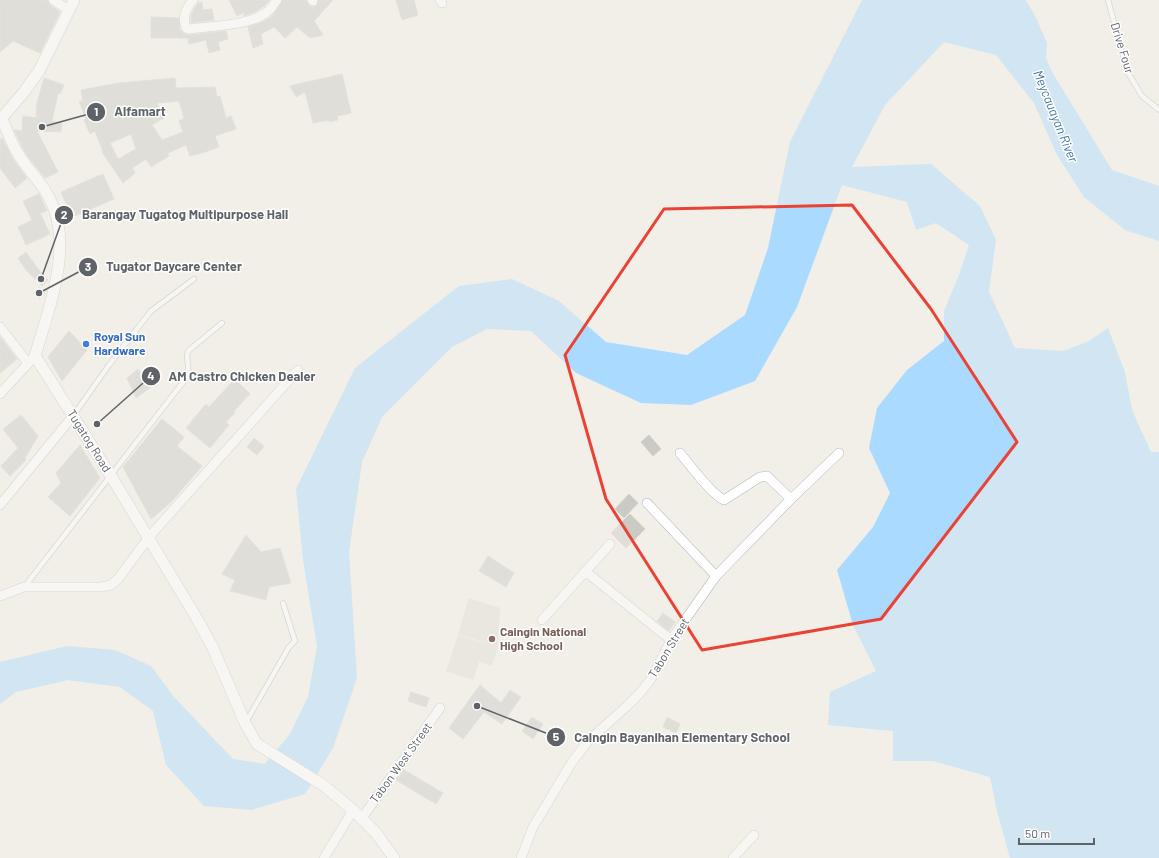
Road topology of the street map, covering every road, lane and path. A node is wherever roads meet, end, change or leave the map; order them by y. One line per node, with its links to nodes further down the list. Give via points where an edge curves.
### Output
1 (53, 0): 5 (street)
2 (193, 0): 3 (street, via 185,13 184,24 189,29 234,25 260,17)
3 (277, 0)
4 (1108, 0): 6 (lane, Drive Four, via 1127,71 1142,96)
5 (71, 5): 7 (street, via 39,71)
6 (1159, 110)
7 (1, 119): 11 (street, via 17,153 48,194 60,230 60,261)
8 (194, 279): 14 (lane, via 151,310)
9 (222, 323): 17 (lane, via 188,351 187,377)
10 (0, 327): 11 (street)
11 (32, 360): 13 (street); 14 (street, Tugatog Road)
12 (298, 370): 21 (street)
13 (0, 394)
14 (73, 416): 17 (street, Tugatog Road); 20 (street)
15 (680, 453): 18 (street, via 724,500 760,477 767,476)
16 (839, 453): 18 (street, Tabon Street)
17 (111, 476): 21 (street, Tugatog Road); 25 (lane)
18 (791, 499): 24 (street, Tabon Street)
19 (647, 503): 24 (street)
20 (0, 505)
21 (149, 537): 25 (street, via 111,585); 31 (street, Tugatog Road, via 212,646)
22 (610, 544): 23 (street)
23 (585, 571): 28 (street); 29 (street)
24 (716, 576): 29 (street, Tabon Street)
25 (24, 587): 26 (street)
26 (0, 596)
27 (283, 603): 31 (lane, via 295,641)
28 (542, 620)
29 (671, 640): 37 (street, Tabon Street, via 651,679 640,693 588,741 572,762 534,828)
30 (440, 708): 33 (street, Tabon West Street)
31 (245, 723): 32 (street, Tugatog Road, via 257,744 323,786)
32 (353, 810): 33 (street, Tugatog Road); 35 (street)
33 (362, 818): 36 (street, Tugatog Road, via 376,832)
34 (754, 835): 38 (street)
35 (324, 858)
36 (394, 858)
37 (521, 858)
38 (733, 858)

